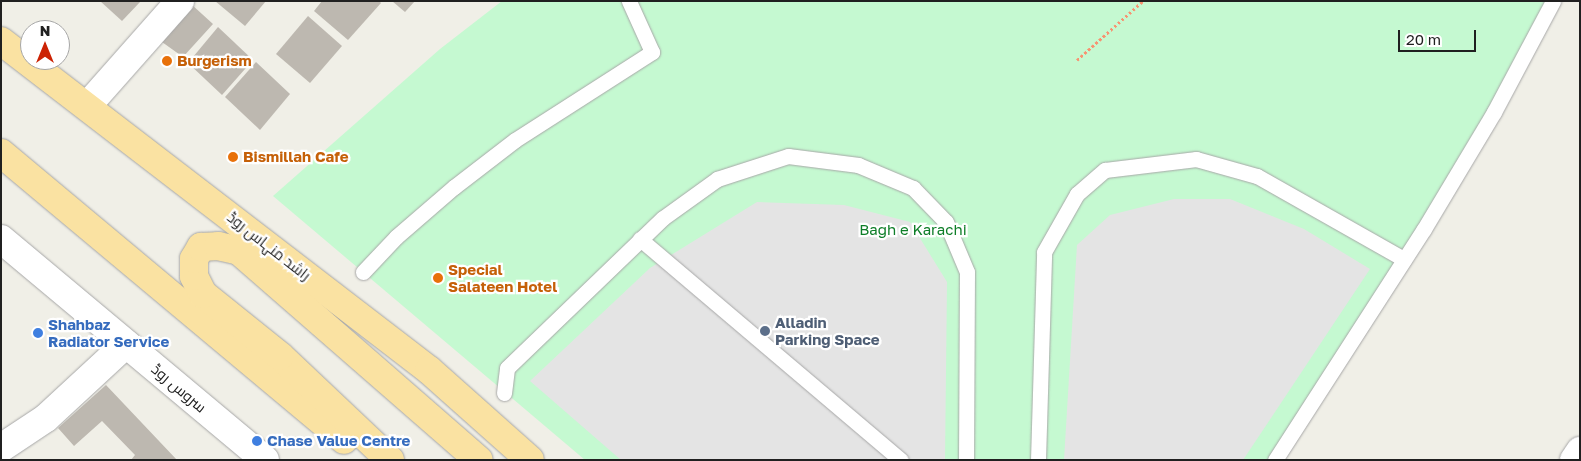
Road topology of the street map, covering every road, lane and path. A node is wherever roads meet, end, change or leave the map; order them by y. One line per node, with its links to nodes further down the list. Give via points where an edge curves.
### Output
1 (180, 1): 7 (street)
2 (629, 1): 12 (lane, via 652,52 515,140 454,186)
3 (1143, 1): 6 (path)
4 (1553, 1): 11 (lane, via 1494,112)
5 (1, 41): 7 (main road, راشد منہاس روڈ)
6 (1077, 60)
7 (88, 105): 21 (main road, راشد منہاس روڈ, via 429,370)
8 (1, 153): 18 (main road)
9 (640, 238): 14 (lane, via 507,368); 22 (lane); 23 (lane, via 717,179 788,156 858,165 913,188 946,222 967,272)
10 (1, 239): 13 (street, سروس روڈ)
11 (1404, 259): 24 (lane, via 1257,176 1196,159 1105,170 1077,194 1044,252); 25 (lane)
12 (363, 272)
13 (126, 344): 15 (street, via 46,418); 17 (street, سروس روڈ)
14 (504, 393)
15 (1, 448)
16 (1580, 452): 26 (street)
17 (265, 460)
18 (368, 460)
19 (390, 460): 20 (main road, via 280,356 203,294 194,276 194,259 202,247 218,246 239,251)
20 (479, 460)
21 (530, 460)
22 (901, 460)
23 (966, 460)
24 (1038, 460)
25 (1275, 460)
26 (1574, 460)

